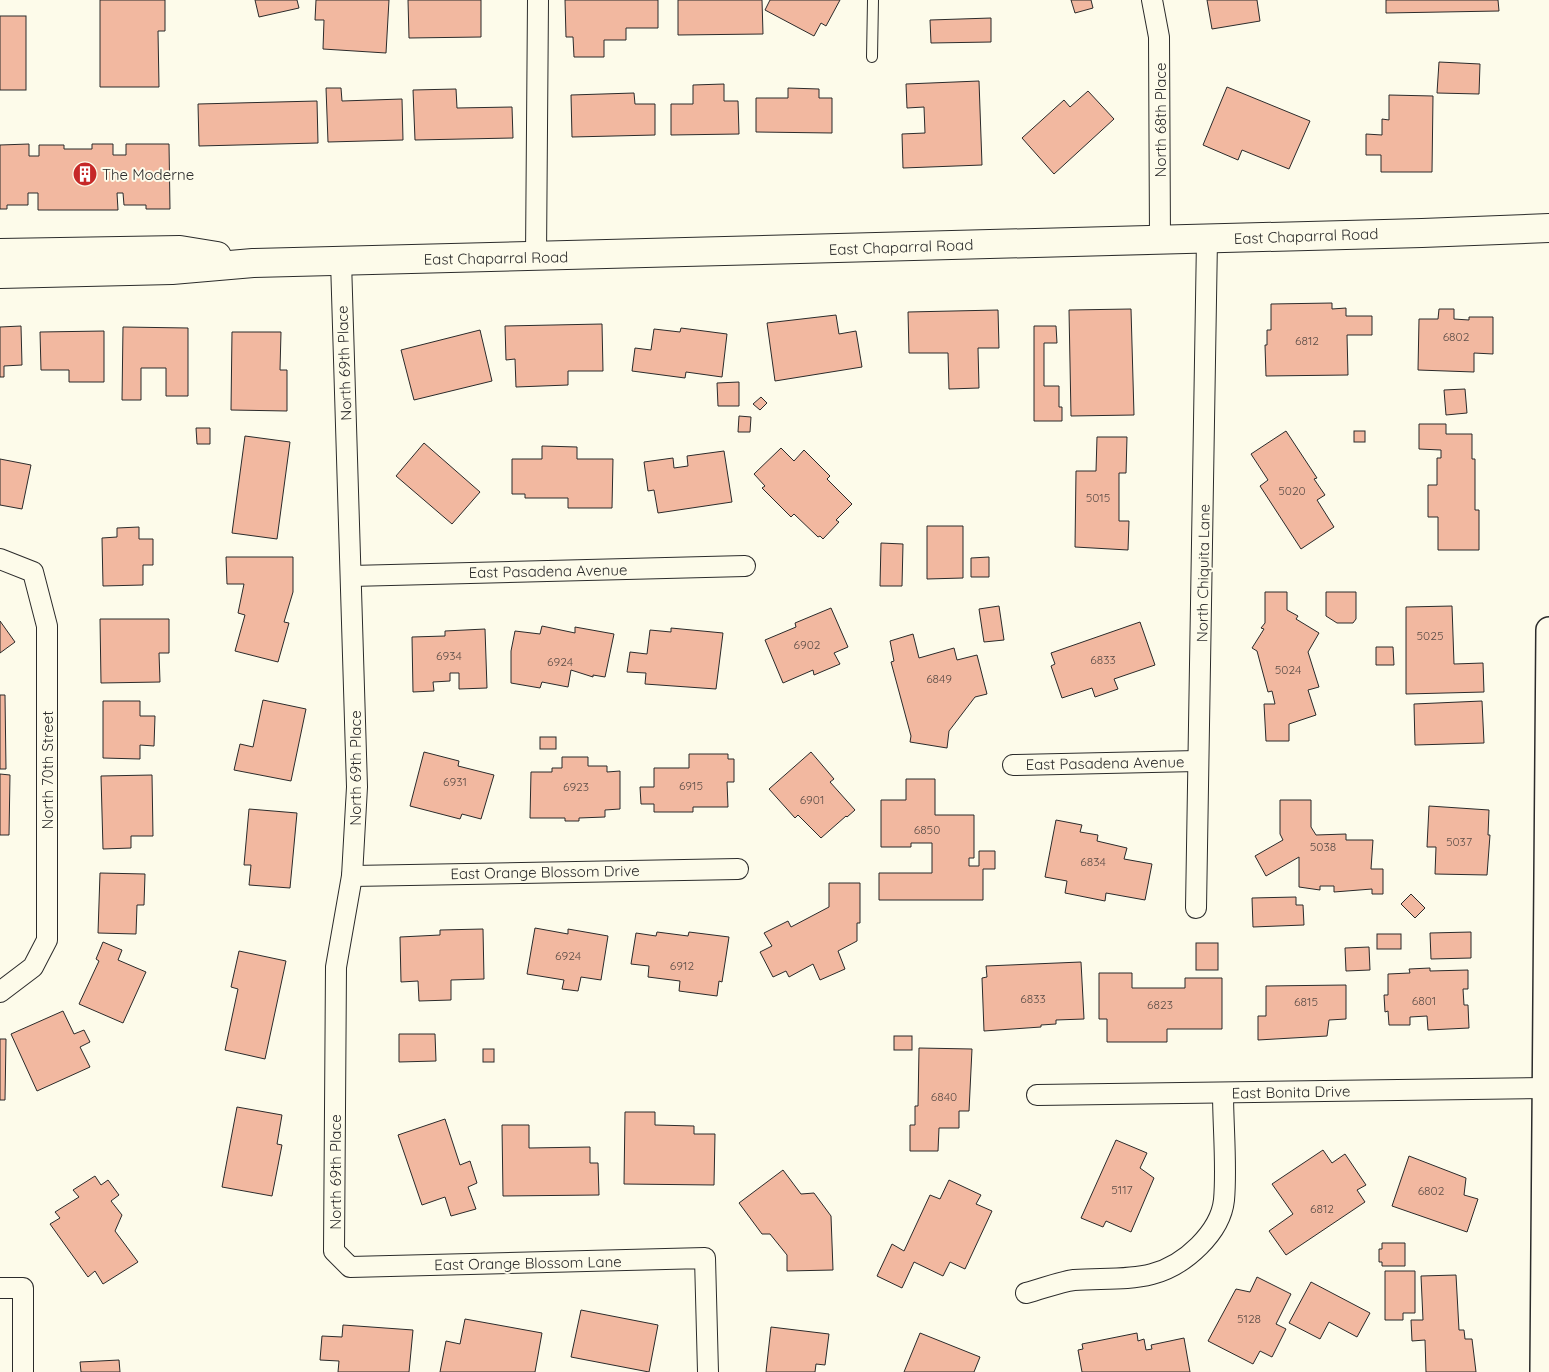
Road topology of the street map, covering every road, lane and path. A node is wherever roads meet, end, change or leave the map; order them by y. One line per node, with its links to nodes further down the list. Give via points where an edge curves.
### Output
1 (538, 0): 9 (street)
2 (873, 0): 4 (lane)
3 (1152, 0): 7 (street, North 68th Place, via 1159,37)
4 (872, 57)
5 (1549, 228): 6 (main road, East Chaparral Road)
6 (1207, 239): 7 (main road, East Chaparral Road); 17 (street, North Chiquita Lane, via 1204,563)
7 (1160, 240): 9 (main road, East Chaparral Road)
8 (0, 252): 11 (main road, East Chaparral Road, via 180,250)
9 (536, 257): 10 (main road, East Chaparral Road)
10 (341, 261): 11 (main road, East Chaparral Road); 15 (street, North 69th Place)
11 (253, 262): 12 (main road, East Chaparral Road, via 172,270)
12 (0, 274)
13 (0, 558): 22 (street, North 70th Street, via 33,572 47,626 47,940 33,967)
14 (745, 566): 15 (street, East Pasadena Avenue)
15 (351, 576): 20 (street, North 69th Place, via 357,787)
16 (1549, 630): 23 (street)
17 (1197, 761): 18 (street, East Pasadena Avenue); 21 (street, North Chiquita Lane)
18 (1013, 765)
19 (738, 870): 20 (street, East Orange Blossom Drive)
20 (352, 876): 26 (street, North 69th Place, via 336,968 334,1241 334,1250)
21 (1196, 908)
22 (0, 992)
23 (1545, 1088): 24 (street, East Bonita Drive); 31 (street)
24 (1223, 1093): 25 (street, East Bonita Drive); 28 (street, via 1224,1200 1211,1234 1187,1257 1168,1269 1146,1276 1073,1280)
25 (1037, 1095)
26 (350, 1267): 30 (street, East Orange Blossom Lane, via 705,1258)
27 (0, 1288): 29 (street, via 23,1288)
28 (1026, 1292)
29 (23, 1372)
30 (708, 1372)
31 (1543, 1372)

